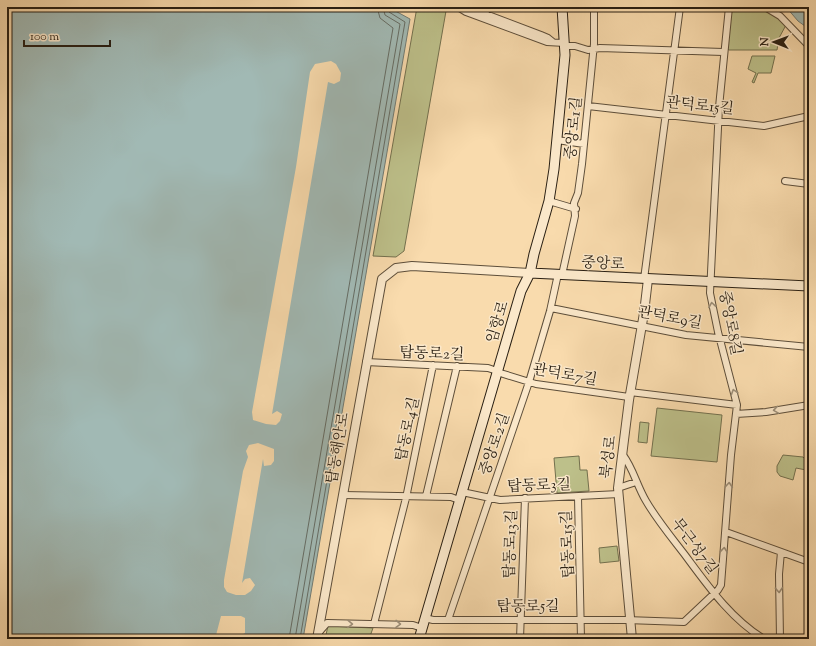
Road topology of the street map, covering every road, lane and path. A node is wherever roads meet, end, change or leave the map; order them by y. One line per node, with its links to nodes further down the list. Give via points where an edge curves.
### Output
1 (458, 7): 10 (street, via 504,27)
2 (467, 7): 9 (street)
3 (498, 7): 9 (street, via 487,9)
4 (562, 7): 11 (main road, 임항로)
5 (594, 7): 13 (street, 중앙로1길)
6 (680, 7): 14 (street)
7 (729, 7): 15 (street, 중앙로8길)
8 (765, 7): 12 (street, via 780,16)
9 (485, 14): 10 (street, via 548,38)
10 (552, 42): 11 (street)
11 (565, 45): 13 (street); 20 (main road, 임항로)
12 (809, 46)
13 (593, 49): 14 (street); 16 (street, 중앙로1길)
14 (674, 52): 15 (street); 17 (street)
15 (723, 52): 19 (street, 중앙로8길)
16 (588, 106): 17 (street, 관덕로15길); 21 (street, 중앙로1길)
17 (666, 114): 19 (street, 관덕로15길); 29 (street)
18 (809, 116): 19 (street, 관덕로15길, via 764,126)
19 (718, 119): 30 (street, 중앙로8길)
20 (557, 140): 21 (street); 24 (main road, 임항로)
21 (584, 144): 25 (street, 중앙로1길)
22 (785, 180): 23 (street)
23 (809, 184)
24 (549, 201): 25 (street); 27 (main road, 임항로)
25 (575, 209): 28 (street, 중앙로1길)
26 (396, 268): 27 (street, 중앙로, via 412,266); 36 (street, 탑동해안로, via 385,275 380,284)
27 (530, 273): 28 (main road, 중앙로); 39 (main road, 임항로, via 521,291)
28 (560, 275): 29 (main road, 중앙로); 32 (street, 중앙로2길)
29 (646, 279): 30 (main road, 중앙로); 33 (street, 북성로)
30 (711, 282): 31 (main road, 중앙로); 34 (street, 중앙로8길, one-way to 30, via 711,300)
31 (809, 286)
32 (551, 308): 33 (street, 관덕로9길); 40 (street, 중앙로2길)
33 (642, 325): 34 (street, 관덕로9길, via 686,335); 41 (street, 북성로)
34 (719, 338): 35 (street, 관덕로9길); 42 (street, 중앙로8길, one-way to 34)
35 (809, 347)
36 (366, 362): 37 (street, 탑동로2길); 48 (street, 탑동해안로)
37 (432, 366): 38 (street, 탑동로2길); 52 (street, 탑동로4길)
38 (457, 366): 39 (street, 탑동로2길); 49 (street)
39 (497, 371): 40 (street, 관덕로7길); 50 (main road, 임항로)
40 (529, 382): 41 (street, 관덕로7길); 54 (street, 중앙로2길)
41 (630, 394): 42 (street, 관덕로7길); 45 (street, 북성로)
42 (737, 405): 44 (street, 중앙로8길)
43 (809, 405): 44 (street, one-way to 44)
44 (736, 414): 55 (street, 중앙로8길, one-way to 44)
45 (623, 455): 46 (street, 무근성7길); 47 (street, 북성로)
46 (636, 482): 47 (street, 탑동로3길); 58 (street, 무근성7길, via 657,518)
47 (618, 491): 51 (street, 탑동로3길); 63 (street, 북성로)
48 (343, 495): 52 (street); 66 (street, 탑동해안로)
49 (426, 496): 50 (street); 52 (street)
50 (461, 496): 54 (street, 탑동로3길); 59 (main road, 임항로)
51 (578, 497): 53 (street, 탑동로3길); 61 (street, 탑동로15길)
52 (406, 498): 64 (street, 탑동로4길)
53 (525, 498): 54 (street, 탑동로3길); 60 (street, 탑동로13길)
54 (489, 499): 62 (street, 중앙로2길)
55 (726, 532): 56 (street); 58 (street, 중앙로8길, one-way to 55, via 721,585)
56 (781, 552): 57 (street); 72 (street, one-way to 72)
57 (809, 562)
58 (715, 593): 63 (street, 탑동로5길, via 684,622); 71 (street, 무근성7길, via 742,623)
59 (425, 618): 62 (street, 탑동로5길); 65 (main road, 임항로)
60 (520, 619): 61 (street, 탑동로5길); 62 (street, 탑동로5길); 68 (street, 탑동로13길)
61 (582, 619): 63 (street, 탑동로5길); 69 (street, 탑동로15길)
62 (448, 620)
63 (631, 620): 70 (street, 북성로)
64 (374, 624): 65 (street, one-way to 65, via 414,625); 66 (street, one-way to 64, via 322,626 327,623)
65 (422, 628): 67 (main road, 임항로)
66 (318, 636)
67 (418, 639)
68 (520, 639)
69 (581, 639)
70 (632, 639)
71 (764, 639)
72 (780, 639)

